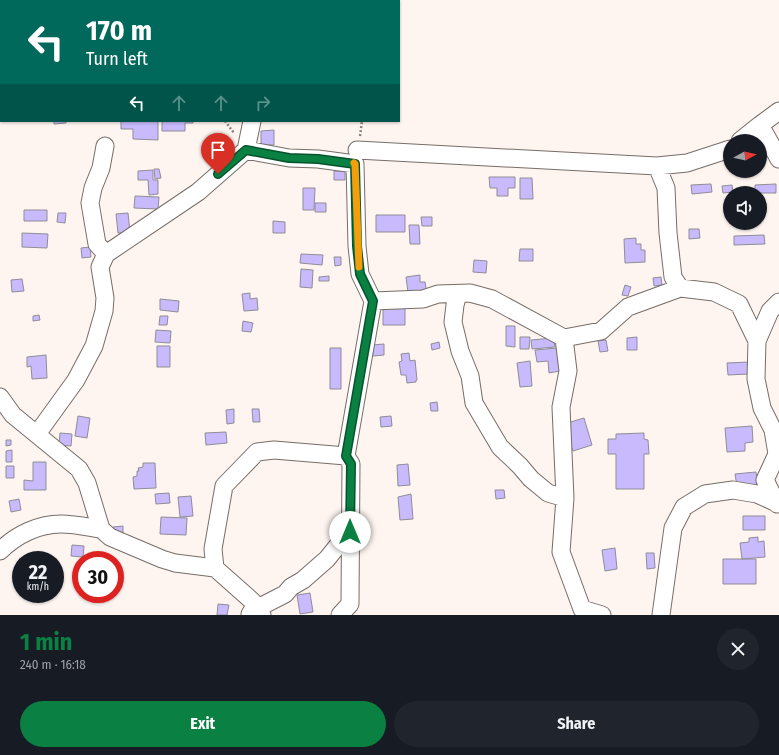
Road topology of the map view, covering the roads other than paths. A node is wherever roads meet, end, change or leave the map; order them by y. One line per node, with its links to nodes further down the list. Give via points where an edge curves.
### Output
1 (779, 111): 3 (street)
2 (252, 122): 6 (street)
3 (760, 125): 4 (street); 9 (street)
4 (749, 134)
5 (105, 146): 11 (street, via 90,203 97,244)
6 (246, 150): 11 (street, via 198,192); 14 (street, via 289,158 355,164 360,274)
7 (357, 150): 10 (street)
8 (723, 151): 10 (street, via 687,163)
9 (779, 159)
10 (657, 166): 12 (street, via 666,188 672,277)
11 (106, 254): 19 (street, via 100,267 105,298 104,311 94,346 76,380)
12 (680, 288): 16 (street, via 628,307 601,331); 17 (street, via 714,292 738,304)
13 (458, 294): 14 (street, via 438,294 424,299); 16 (street, via 492,299); 21 (street, via 453,322 460,351 470,376 474,402 500,447 548,493)
14 (373, 301): 20 (street)
15 (779, 302): 17 (street, via 770,311)
16 (564, 338): 21 (street, via 568,372 561,407)
17 (758, 341): 22 (street, via 756,379 762,408 773,430 777,454 765,480)
18 (0, 397): 19 (street, via 13,415)
19 (37, 434): 23 (street, via 79,468 87,483)
20 (346, 456): 24 (street, via 351,464); 26 (street, via 274,450 257,452 224,486 213,549)
21 (565, 498): 29 (street, via 561,552 582,609)
22 (778, 504): 30 (street, via 757,494 733,490 705,494 684,508 673,528)
23 (102, 529): 25 (street, via 61,524 44,526 10,540); 26 (street, via 110,537 162,559)
24 (350, 532): 27 (street); 28 (street, via 327,559 303,580)
25 (0, 551)
26 (215, 568): 28 (street, via 251,600)
27 (347, 611)
28 (256, 613)
29 (602, 615)
30 (660, 615)

